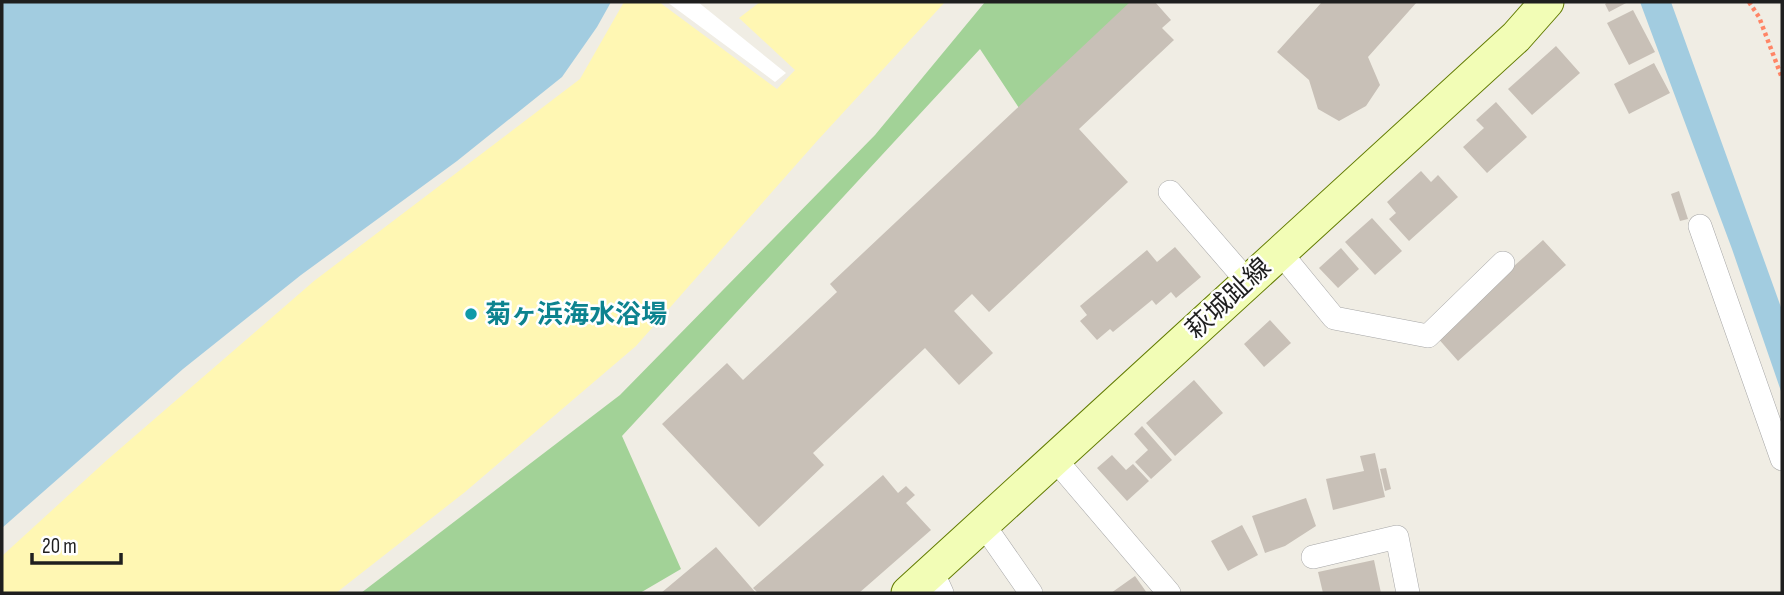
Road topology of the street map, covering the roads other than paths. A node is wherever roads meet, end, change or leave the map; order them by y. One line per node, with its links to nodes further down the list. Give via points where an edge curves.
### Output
1 (1548, 2): 4 (main road, 萩城趾線, via 1516,37)
2 (1170, 192): 6 (street)
3 (1700, 226): 8 (street)
4 (1279, 251): 5 (street, via 1334,318 1428,336); 6 (main road, 萩城趾線)
5 (1503, 262)
6 (1247, 281): 7 (main road, 萩城趾線)
7 (1054, 458): 9 (main road, 萩城趾線); 14 (street)
8 (1782, 459)
9 (983, 524): 11 (main road, 萩城趾線); 13 (street)
10 (1313, 557): 15 (street, via 1397,537)
11 (937, 582): 12 (main road, 萩城趾線)
12 (908, 593)
13 (1031, 593)
14 (1169, 593)
15 (1408, 593)

